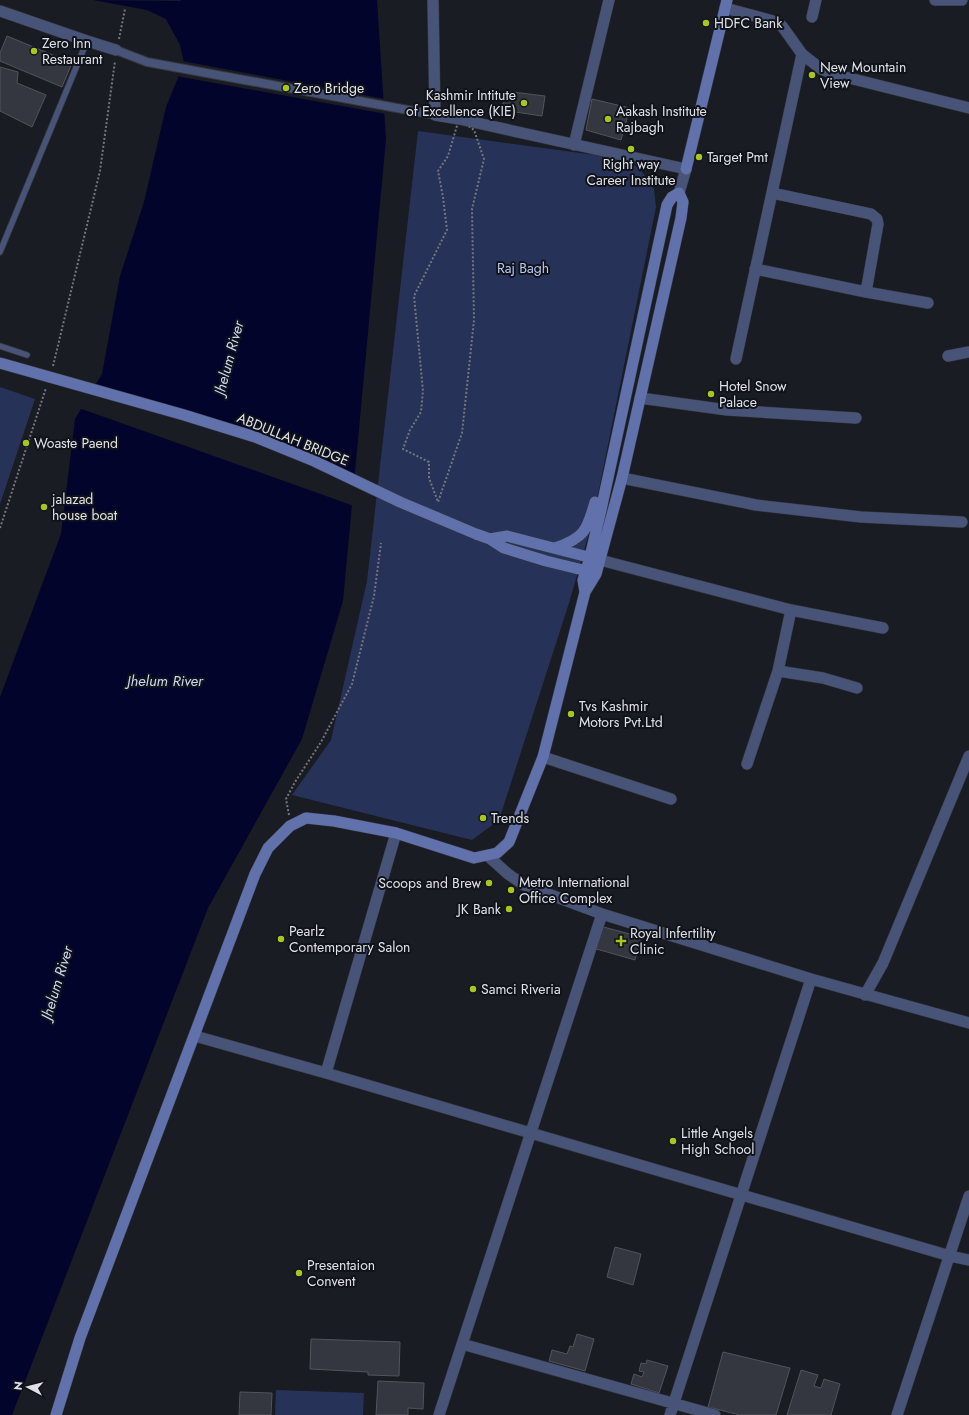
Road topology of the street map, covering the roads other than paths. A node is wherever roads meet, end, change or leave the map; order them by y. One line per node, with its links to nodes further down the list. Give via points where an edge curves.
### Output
1 (433, 0): 13 (street)
2 (609, 0): 14 (street)
3 (816, 0): 8 (street)
4 (935, 0): 5 (street)
5 (962, 0)
6 (726, 4): 11 (street, via 782,26); 15 (main road)
7 (0, 11): 9 (street)
8 (812, 17)
9 (87, 42): 10 (street); 18 (lane)
10 (116, 50): 13 (street, via 147,62)
11 (802, 54): 12 (street, via 821,69 837,75); 17 (street)
12 (969, 108)
13 (430, 114): 14 (street)
14 (574, 145): 15 (street)
15 (686, 169): 16 (street)
16 (679, 193): 28 (main road, via 683,202 681,218); 30 (main road, via 669,200 667,205)
17 (772, 193): 19 (street); 20 (street, via 875,216 878,224)
18 (0, 252)
19 (755, 269): 20 (street); 26 (street)
20 (866, 292): 21 (street)
21 (928, 303)
22 (0, 346): 24 (lane)
23 (969, 352): 25 (street)
24 (27, 355)
25 (948, 356)
26 (736, 359)
27 (0, 363): 33 (main road, ABDULLAH BRIDGE, bridge, via 255,437)
28 (640, 398): 29 (street, via 727,410); 31 (main road)
29 (856, 418)
30 (616, 438): 34 (main road, via 609,452 589,522 578,538); 35 (main road)
31 (622, 478): 32 (street, via 756,505 861,517); 35 (main road)
32 (962, 522)
33 (490, 539): 34 (main road, via 508,536); 36 (main road, ABDULLAH BRIDGE, via 504,548)
34 (555, 548): 35 (main road)
35 (595, 559): 36 (main road); 37 (street)
36 (591, 572): 42 (main road, via 583,580 585,592)
37 (791, 610): 38 (street); 39 (street)
38 (883, 628)
39 (778, 671): 40 (street, via 823,678); 43 (street)
40 (858, 688)
41 (969, 756): 49 (street, via 883,963)
42 (542, 757): 44 (street); 46 (main road, via 508,842 497,853)
43 (747, 764)
44 (671, 799)
45 (396, 833): 46 (main road, via 474,858); 51 (main road, via 306,818 290,826 268,848 255,874); 52 (street)
46 (488, 856): 47 (street, via 524,885)
47 (602, 914): 48 (street); 53 (street)
48 (811, 979): 49 (street); 54 (street)
49 (865, 995): 50 (street)
50 (969, 1023)
51 (195, 1036): 52 (street); 60 (main road, via 80,1338)
52 (326, 1073): 53 (street)
53 (530, 1134): 54 (street); 58 (street)
54 (741, 1195): 56 (street); 59 (street)
55 (969, 1196): 56 (street)
56 (950, 1256): 57 (street); 64 (street)
57 (969, 1260)
58 (462, 1344): 59 (street); 61 (street)
59 (673, 1402): 62 (street); 63 (street)
60 (56, 1415)
61 (439, 1415)
62 (670, 1415)
63 (715, 1415)
64 (897, 1415)

